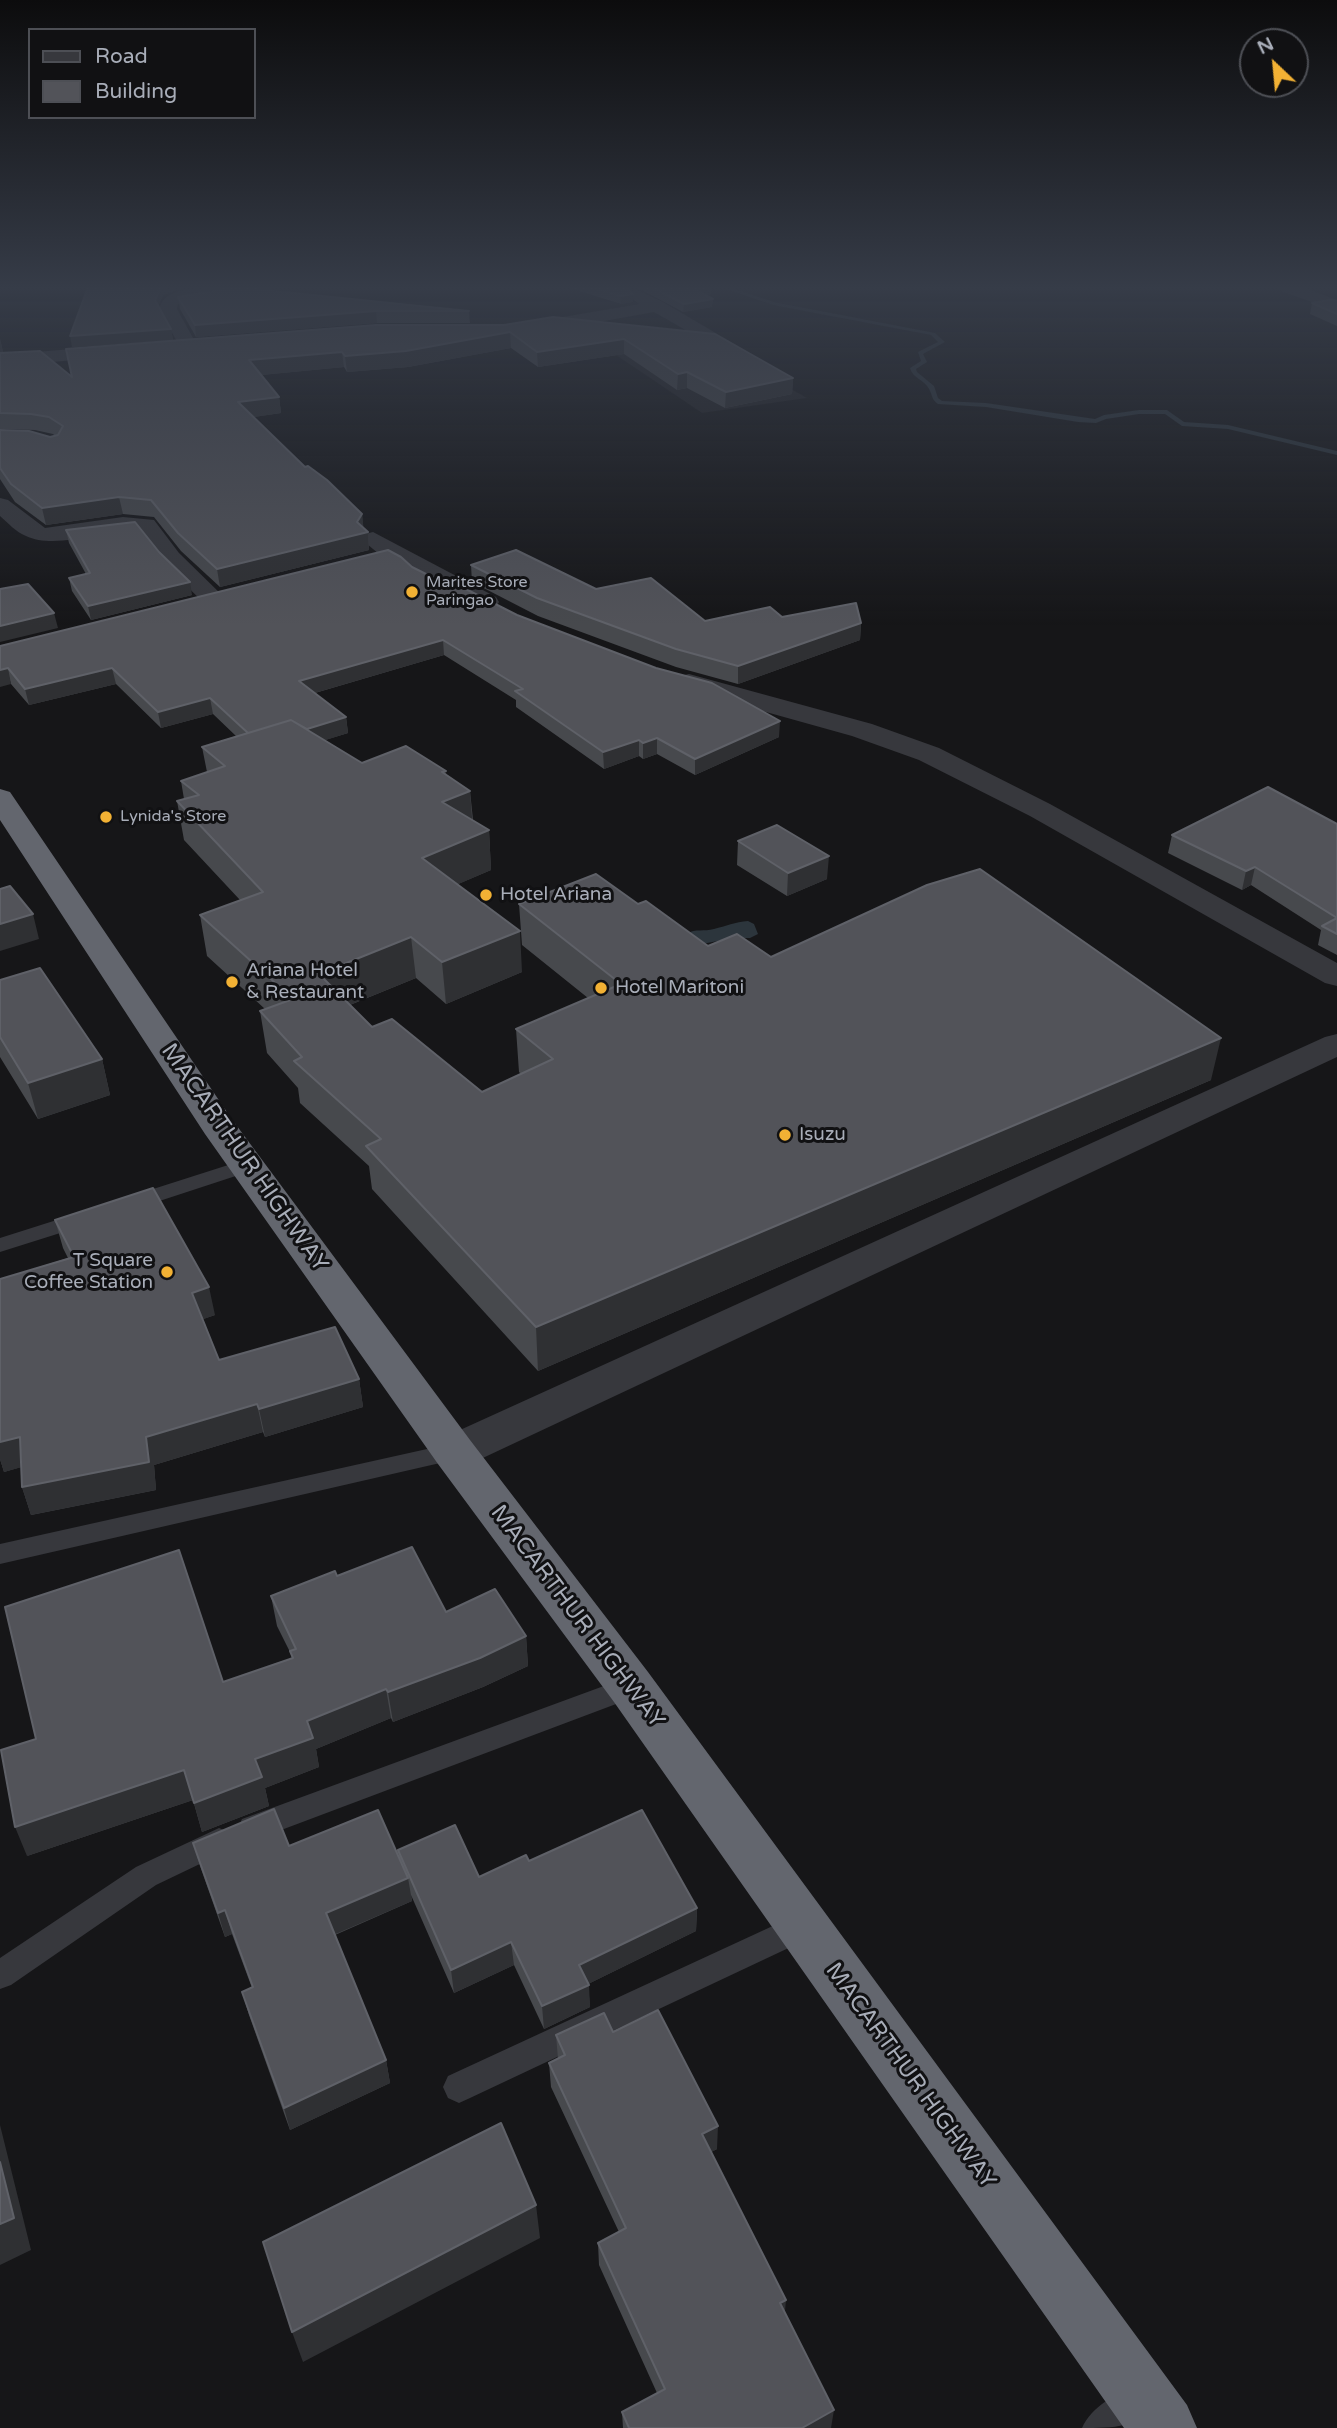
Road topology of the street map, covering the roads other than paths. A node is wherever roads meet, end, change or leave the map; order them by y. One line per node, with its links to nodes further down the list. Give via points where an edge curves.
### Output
1 (0, 505): 4 (street, via 44,535 146,525 171,558)
2 (378, 551): 6 (street)
3 (240, 593): 4 (street)
4 (214, 599): 5 (street)
5 (187, 606)
6 (516, 617)
7 (666, 676): 9 (street, via 862,730 929,754 1040,810)
8 (0, 798): 11 (highway, MACARTHUR HIGHWAY)
9 (1337, 975)
10 (1337, 1044): 13 (street)
11 (247, 1166): 12 (lane); 13 (highway, MACARTHUR HIGHWAY)
12 (0, 1245)
13 (454, 1452): 14 (lane); 15 (highway, MACARTHUR HIGHWAY)
14 (0, 1555)
15 (631, 1687): 16 (highway, MACARTHUR HIGHWAY); 17 (lane, via 224,1838 146,1877)
16 (803, 1926): 18 (lane); 19 (highway, MACARTHUR HIGHWAY)
17 (0, 1975)
18 (459, 2087)
19 (1153, 2414): 20 (lane)
20 (1100, 2428)

